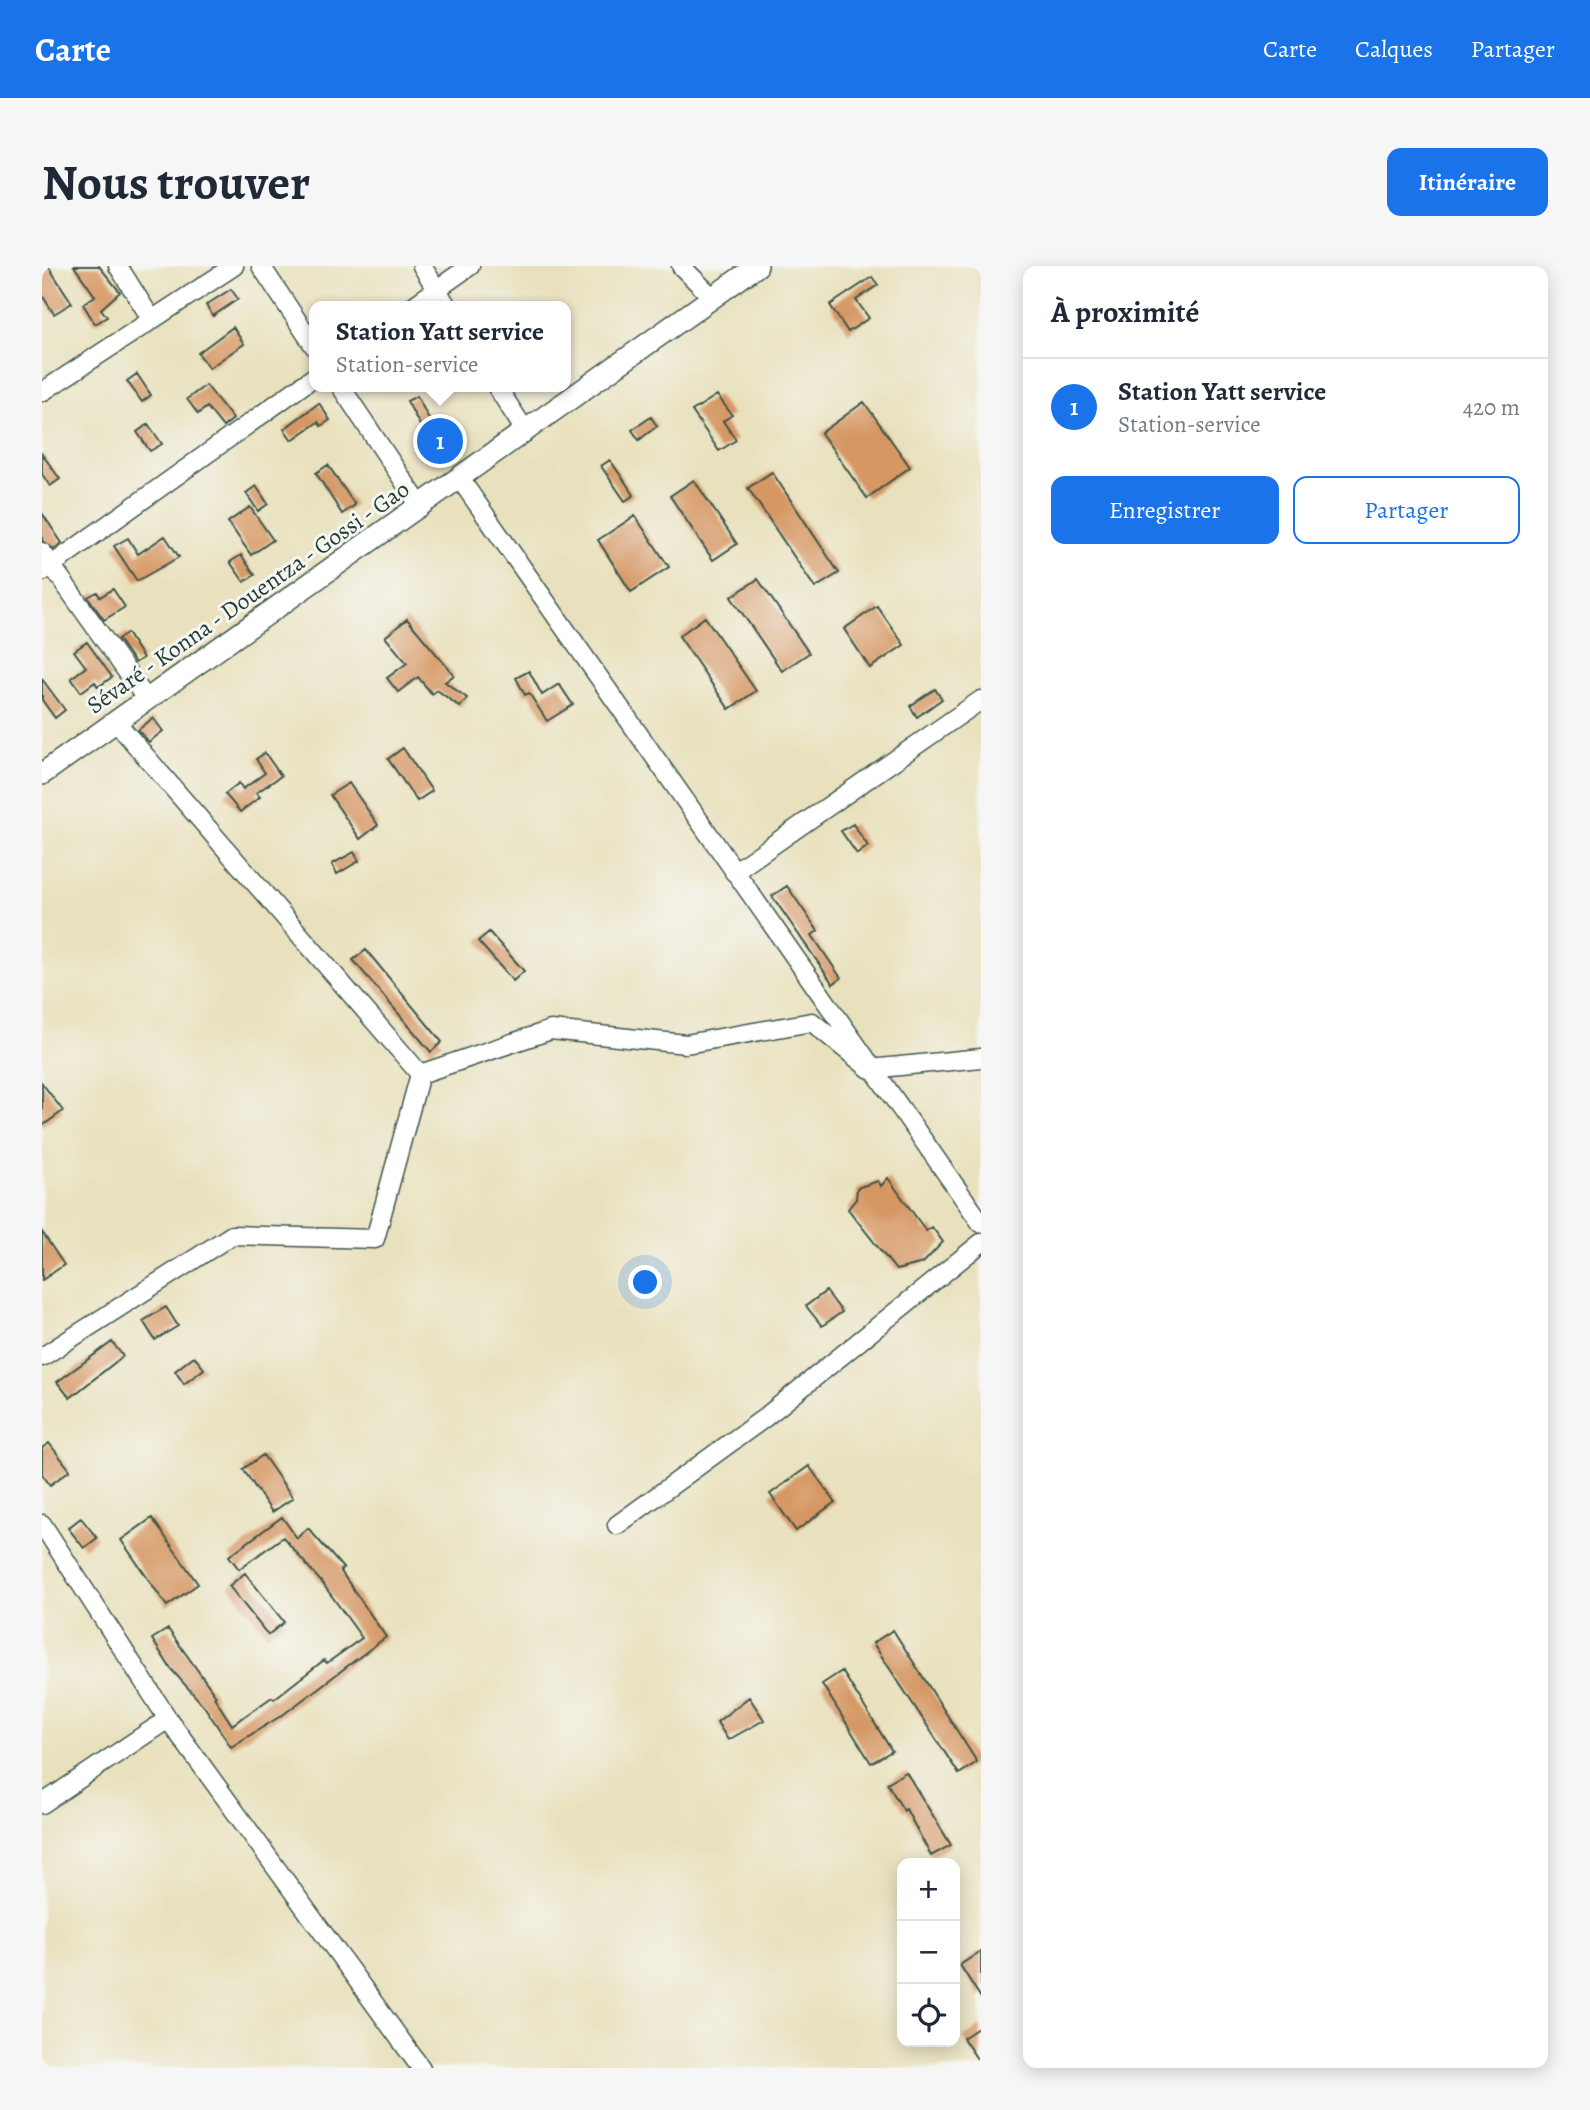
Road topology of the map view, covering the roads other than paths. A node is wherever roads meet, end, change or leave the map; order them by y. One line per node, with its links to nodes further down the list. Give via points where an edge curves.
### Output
1 (118, 266): 12 (street)
2 (234, 266): 12 (street)
3 (261, 266): 13 (street)
4 (422, 266): 8 (street)
5 (470, 266): 8 (street)
6 (681, 266): 9 (street)
7 (757, 266): 9 (main road, Sévaré - Konna - Douentza - Gossi - Gao)
8 (437, 289): 10 (street); 11 (street)
9 (713, 298): 18 (main road, Sévaré - Konna - Douentza - Gossi - Gao)
10 (420, 301)
11 (444, 301)
12 (152, 320): 15 (street)
13 (309, 338)
14 (309, 380): 21 (street)
15 (42, 392)
16 (344, 392): 20 (street)
17 (500, 392): 18 (street)
18 (526, 432): 19 (main road, Sévaré - Konna - Douentza - Gossi - Gao)
19 (460, 479): 20 (main road, Sévaré - Konna - Douentza - Gossi - Gao); 26 (street)
20 (421, 507): 22 (main road, Sévaré - Konna - Douentza - Gossi - Gao)
21 (45, 563): 22 (street)
22 (147, 700): 24 (main road, Sévaré - Konna - Douentza - Gossi - Gao)
23 (981, 700): 26 (street)
24 (116, 722): 25 (main road, Sévaré - Konna - Douentza - Gossi - Gao); 29 (street)
25 (42, 774)
26 (734, 872): 28 (street)
27 (981, 1058): 28 (street)
28 (870, 1069): 29 (street, via 812,1022 686,1044 551,1030); 30 (street)
29 (420, 1074): 32 (street, via 375,1239 232,1235)
30 (981, 1223)
31 (981, 1243): 34 (street, via 764,1419)
32 (42, 1357)
33 (42, 1524): 35 (street)
34 (617, 1525)
35 (167, 1719): 36 (street); 37 (street)
36 (42, 1804)
37 (421, 2068)

